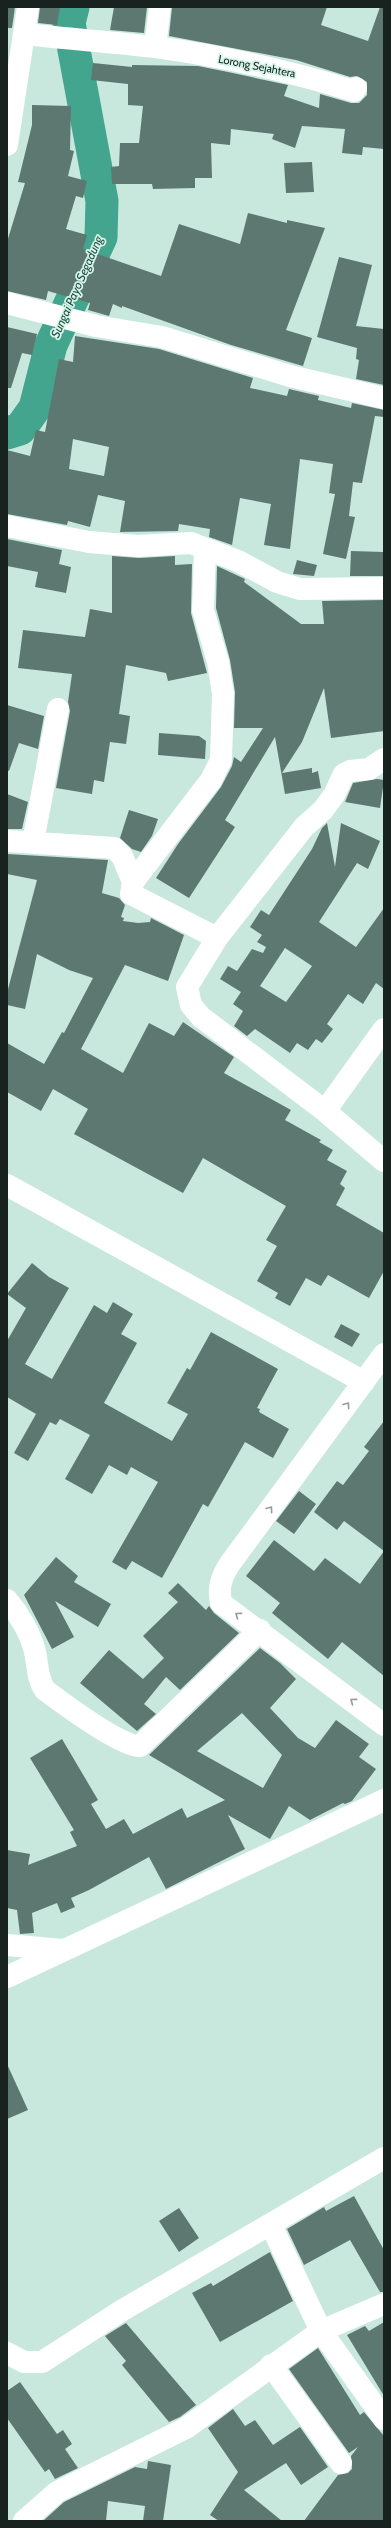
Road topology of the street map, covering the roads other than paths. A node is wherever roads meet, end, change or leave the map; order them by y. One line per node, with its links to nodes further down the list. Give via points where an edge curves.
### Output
1 (28, 7): 3 (street)
2 (160, 7): 4 (street)
3 (25, 34): 4 (street, Lorong Sejahtera); 6 (street)
4 (155, 47): 5 (street, Lorong Sejahtera, via 264,66 354,91)
5 (356, 88)
6 (7, 145)
7 (7, 303): 8 (street, via 96,326 162,336 290,376)
8 (384, 398)
9 (7, 526): 10 (street, via 89,542 138,546 190,543)
10 (205, 550): 11 (street, via 238,561 277,582 300,589); 16 (street, via 203,610 218,662 223,694 221,760 211,780)
11 (384, 588)
12 (58, 709): 15 (street)
13 (384, 759): 17 (street, via 370,769 344,774 323,810 304,827)
14 (7, 841): 15 (street)
15 (33, 842): 16 (street, via 114,848 122,856)
16 (133, 882): 17 (street, via 131,894 136,898)
17 (217, 938): 19 (street, via 187,987 191,1005 201,1017)
18 (384, 1029): 19 (street)
19 (325, 1112): 20 (street)
20 (384, 1161)
21 (7, 1185): 23 (street)
22 (384, 1354): 23 (street)
23 (364, 1382): 25 (street, one-way to 23, via 221,1603 219,1584)
24 (7, 1600): 25 (street, via 23,1624 34,1650 39,1678 45,1690 118,1739 135,1747 140,1746 169,1720)
25 (260, 1630): 26 (street, one-way to 25)
26 (384, 1725)
27 (384, 1800): 29 (street)
28 (7, 1945): 29 (street)
29 (64, 1950): 30 (street)
30 (7, 1977)
31 (384, 2158): 32 (street)
32 (271, 2225): 34 (street); 35 (street, via 121,2311 42,2362 24,2362)
33 (384, 2304): 34 (street)
34 (321, 2331): 36 (street); 37 (street)
35 (7, 2353)
36 (271, 2365): 38 (street); 39 (street, via 186,2428 57,2492)
37 (384, 2419)
38 (341, 2463)
39 (24, 2521)

